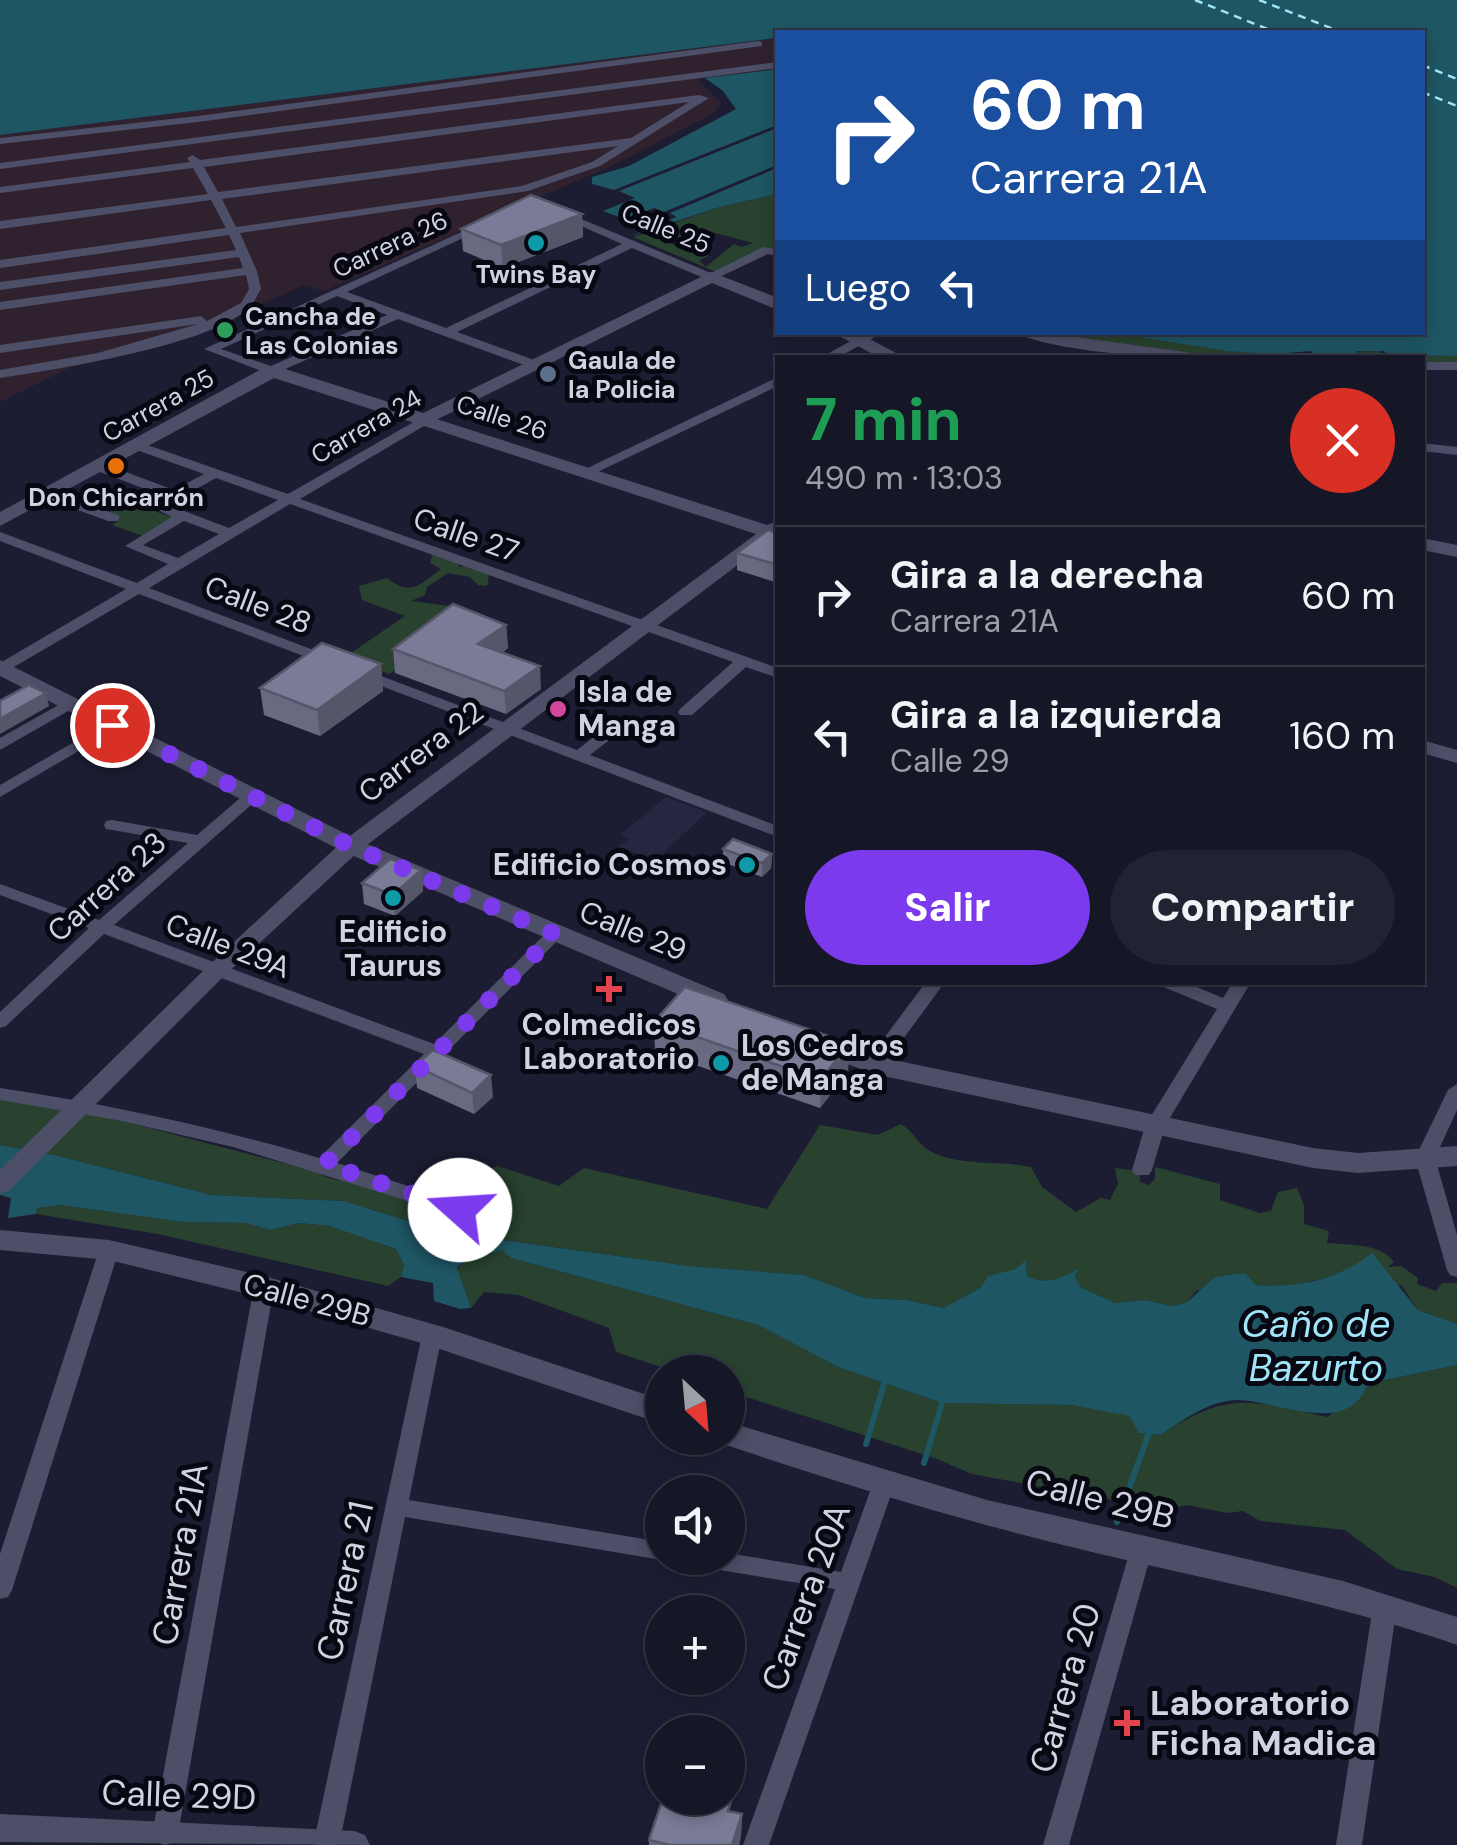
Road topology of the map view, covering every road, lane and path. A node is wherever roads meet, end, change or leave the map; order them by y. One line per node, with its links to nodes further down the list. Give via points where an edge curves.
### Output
1 (758, 44): 6 (street)
2 (775, 65): 3 (street)
3 (682, 73): 4 (street); 7 (street)
4 (704, 98): 5 (street); 8 (street)
5 (640, 140): 11 (street); 15 (street, via 524,189)
6 (0, 141)
7 (184, 145): 8 (street); 9 (street)
8 (197, 165): 10 (street); 11 (street)
9 (0, 166)
10 (0, 190)
11 (212, 195): 14 (street); 15 (street)
12 (553, 210): 16 (street, Calle 25)
13 (498, 219): 23 (street, Carrera 26)
14 (0, 226)
15 (230, 232): 18 (street); 19 (street)
16 (629, 244): 21 (street, Calle 25); 28 (street)
17 (772, 252): 21 (street, Carrera 24)
18 (242, 253): 20 (street); 22 (street)
19 (0, 264)
20 (251, 271): 25 (street); 27 (street, via 256,292)
21 (711, 276): 24 (main road, Calle 25); 36 (main road, Carrera 24)
22 (0, 286)
23 (337, 292): 26 (street); 32 (street, Carrera 26)
24 (775, 304)
25 (0, 306)
26 (396, 314): 28 (street); 39 (street, Carrera 25)
27 (226, 316): 31 (street); 40 (street, via 183,335)
28 (445, 332): 36 (street)
29 (1034, 335): 35 (street)
30 (869, 337): 33 (street); 34 (main road)
31 (0, 349)
32 (210, 349): 39 (street, Calle 26)
33 (832, 355)
34 (892, 355)
35 (1173, 355)
36 (532, 364): 42 (main road, Carrera 24)
37 (1425, 366): 38 (street)
38 (1457, 366)
39 (272, 371): 42 (main road, Calle 26); 43 (main road, Carrera 25)
40 (0, 374)
41 (775, 382): 47 (street)
42 (424, 420): 47 (street, Calle 26); 51 (street, Carrera 24)
43 (136, 445): 46 (main road, Carrera 25); 48 (street, Calle 27)
44 (1425, 446): 45 (street)
45 (1457, 450)
46 (97, 466): 49 (main road, Carrera 25); 50 (street)
47 (584, 473): 55 (street, Calle 26)
48 (214, 474): 50 (street); 51 (street, Calle 27)
49 (47, 494): 53 (street); 54 (main road, Carrera 25)
50 (175, 495): 52 (street, via 157,506)
51 (287, 501): 56 (street, Carrera 24); 62 (street, Calle 27)
52 (183, 516): 56 (street); 60 (street, via 132,546)
53 (113, 518)
54 (0, 520)
55 (775, 531): 62 (street, Carrera 22)
56 (230, 534): 60 (street, Carrera 24)
57 (0, 536): 61 (street, Calle 28)
58 (1425, 545): 59 (main road)
59 (1457, 551)
60 (180, 564): 61 (street, Carrera 24)
61 (139, 589): 64 (street, Carrera 24); 70 (street, Calle 28)
62 (643, 626): 63 (street, Calle 27); 70 (street, Carrera 22)
63 (743, 661): 65 (street, Calle 27); 67 (street)
64 (1, 667): 66 (main road, Calle 29, via 29,689)
65 (775, 672)
66 (71, 704): 69 (main road, Calle 29); 71 (street)
67 (686, 712)
68 (628, 718): 74 (street)
69 (112, 725): 75 (street); 76 (main road, Calle 29)
70 (506, 728): 74 (street, Calle 28); 80 (street, Carrera 22)
71 (0, 745)
72 (1425, 747): 73 (street)
73 (1456, 752)
74 (579, 756): 78 (street, Calle 28)
75 (0, 792)
76 (252, 795): 79 (street, Carrera 23); 80 (main road, Calle 29)
77 (112, 824): 79 (street)
78 (775, 831)
79 (200, 840): 82 (street, Carrera 23)
80 (351, 846): 83 (main road, Calle 29); 84 (street, Carrera 22)
81 (0, 889): 82 (street, Calle 29A)
82 (101, 927): 84 (street, Calle 29A); 90 (street, Carrera 23)
83 (555, 934): 89 (main road, Calle 29); 92 (street)
84 (214, 972): 92 (street, Calle 29A); 96 (street, Carrera 22)
85 (934, 985): 93 (street)
86 (1176, 985): 88 (street)
87 (1240, 985): 88 (street)
88 (1228, 1006): 97 (street)
89 (732, 1007)
90 (0, 1022)
91 (786, 1030): 93 (main road)
92 (438, 1052): 100 (street)
93 (874, 1064): 97 (main road)
94 (1457, 1090): 99 (street)
95 (0, 1094): 96 (street)
96 (74, 1110): 100 (street); 102 (street, Carrera 22)
97 (1155, 1126): 99 (main road, via 1313,1158); 101 (street)
98 (1457, 1156): 99 (main road)
99 (1424, 1158): 106 (street)
100 (325, 1164): 103 (street)
101 (1142, 1170)
102 (0, 1186)
103 (460, 1210)
104 (0, 1240): 105 (main road, Calle 29B)
105 (109, 1250): 107 (main road, Calle 29B); 117 (street)
106 (1457, 1270)
107 (264, 1287): 108 (main road, Calle 29B); 121 (street, Carrera 21A)
108 (432, 1335): 109 (main road, Calle 29B); 112 (street, Carrera 21)
109 (645, 1406)
110 (745, 1440): 111 (main road, Calle 29B)
111 (883, 1486): 114 (main road, Calle 29B); 116 (street, Carrera 20A)
112 (396, 1507): 113 (street); 123 (street, Carrera 21)
113 (645, 1548)
114 (1142, 1551): 118 (main road, Calle 29B); 125 (street, Carrera 20)
115 (745, 1565): 116 (street)
116 (847, 1582): 124 (street, Carrera 20A)
117 (0, 1590)
118 (1384, 1606): 119 (main road, Calle 29B); 126 (street)
119 (1457, 1631)
120 (0, 1828): 121 (street, Calle 29D)
121 (165, 1834): 122 (street, Calle 29D)
122 (274, 1842): 123 (street, Calle 29D)
123 (340, 1843)
124 (756, 1845)
125 (1056, 1845)
126 (1348, 1845)

